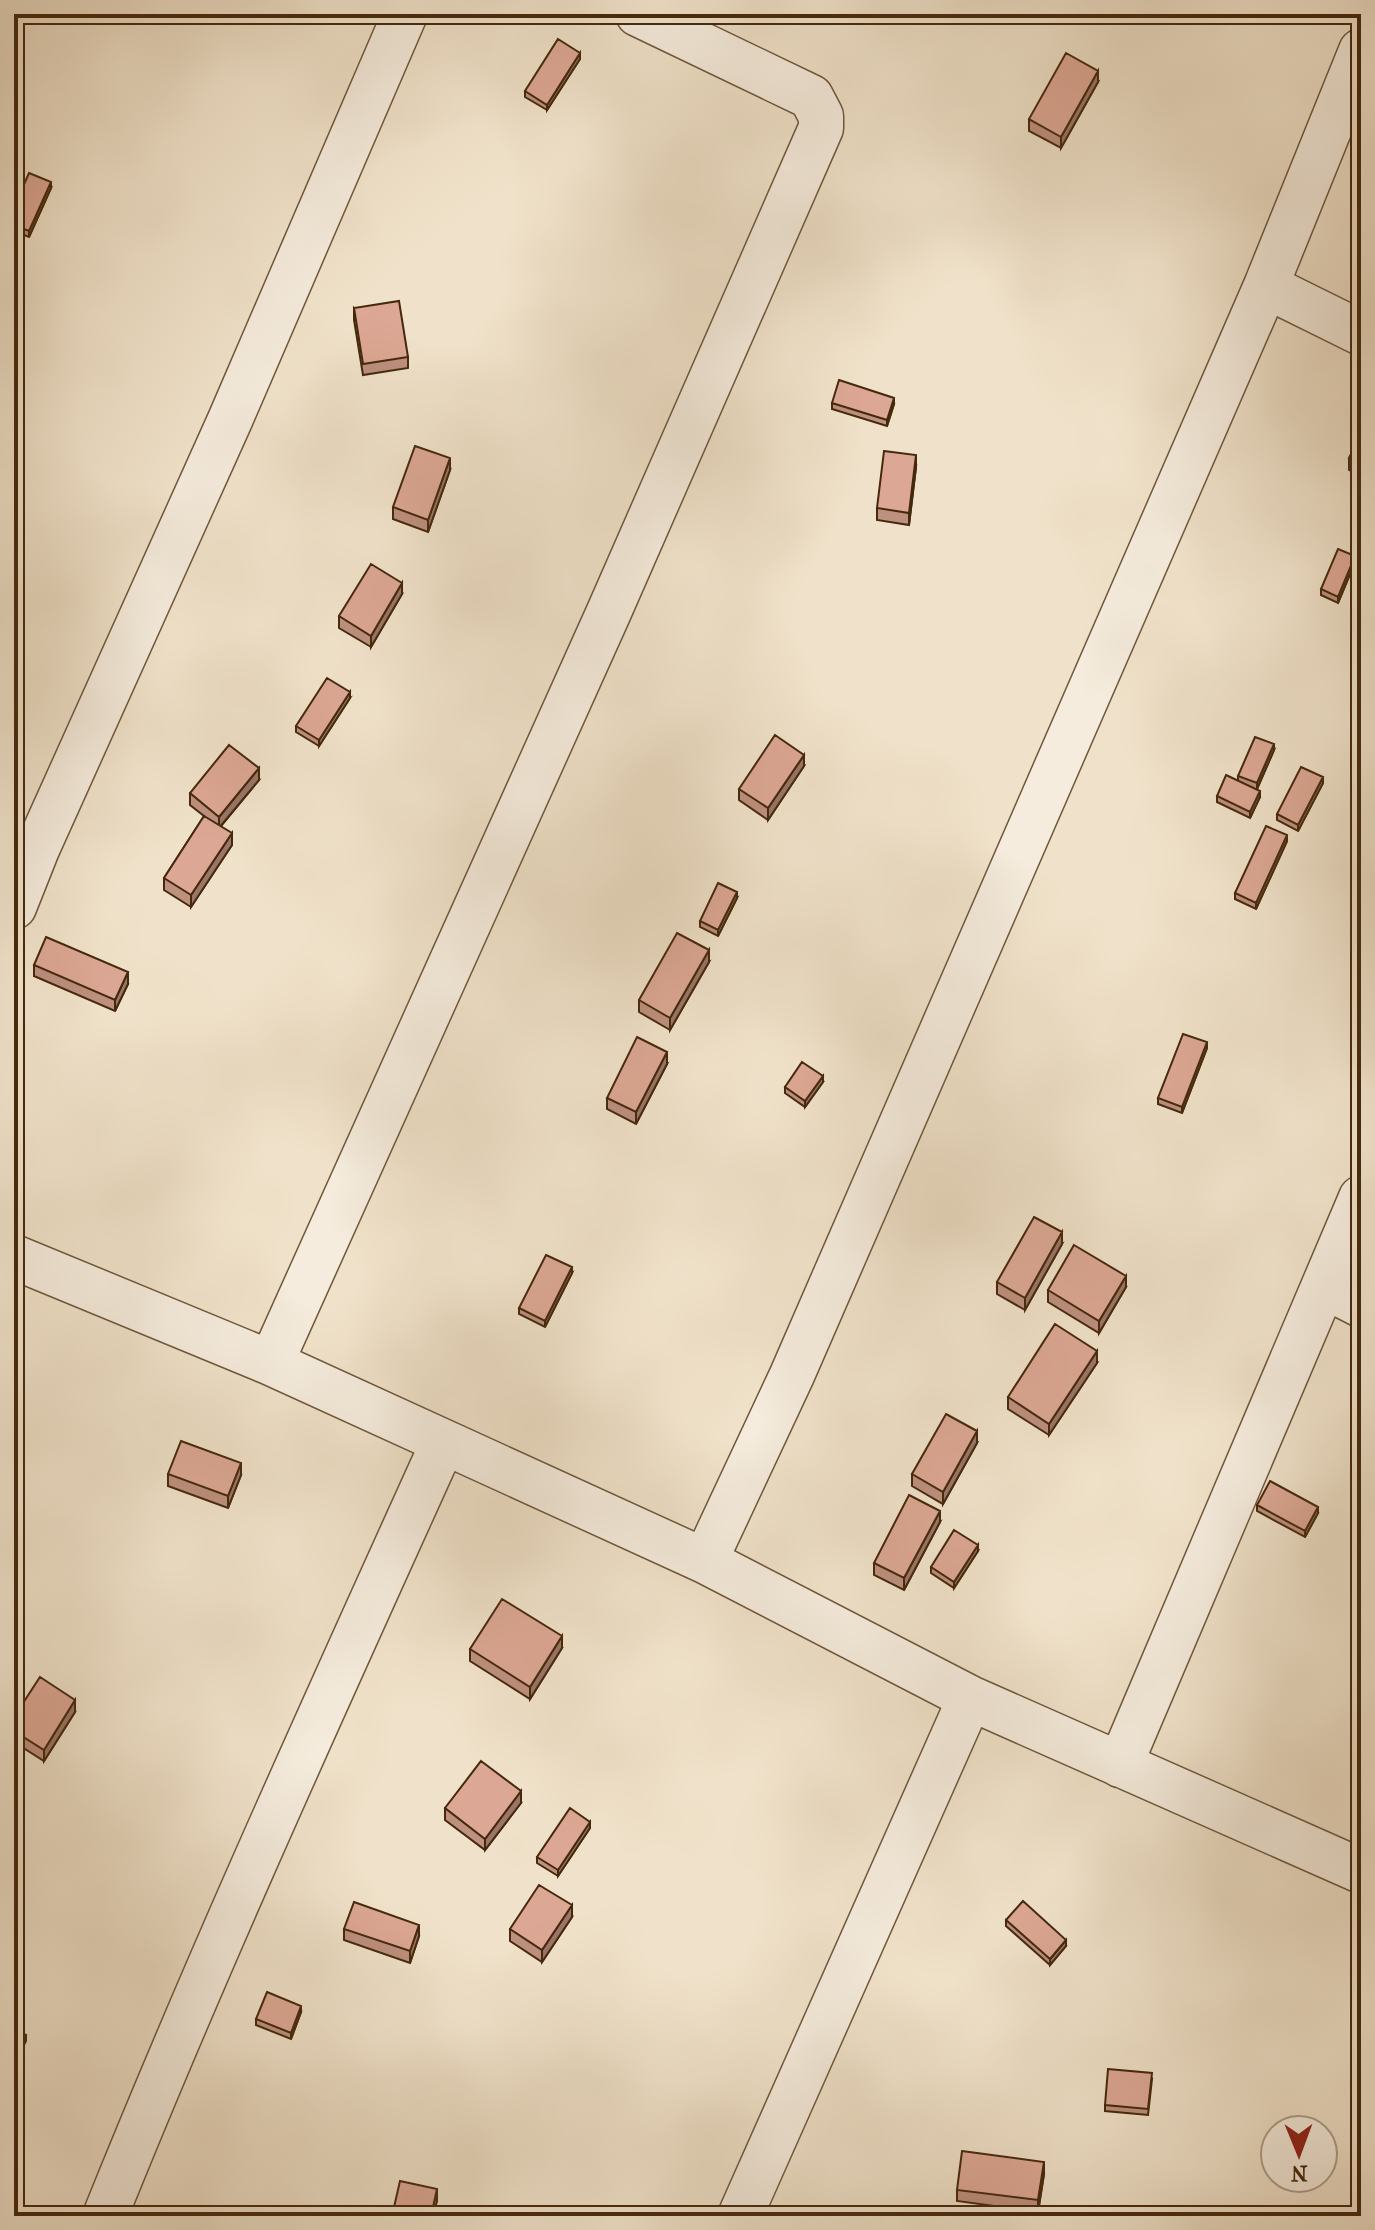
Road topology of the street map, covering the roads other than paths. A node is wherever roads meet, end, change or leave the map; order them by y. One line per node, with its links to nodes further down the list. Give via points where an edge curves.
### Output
1 (405, 14): 6 (street)
2 (638, 14): 10 (street, via 811,97 821,128)
3 (1361, 51): 4 (street)
4 (1266, 286): 5 (street); 12 (street, via 792,1375)
5 (1361, 333)
6 (14, 907)
7 (1361, 1198): 9 (street)
8 (14, 1257): 10 (street)
9 (1342, 1296): 14 (street)
10 (271, 1363): 11 (street)
11 (443, 1443): 12 (street); 16 (street, via 287,1789)
12 (705, 1561): 13 (street)
13 (970, 1698): 14 (street); 17 (street)
14 (1120, 1765): 15 (street)
15 (1361, 1871)
16 (105, 2216)
17 (740, 2216)

